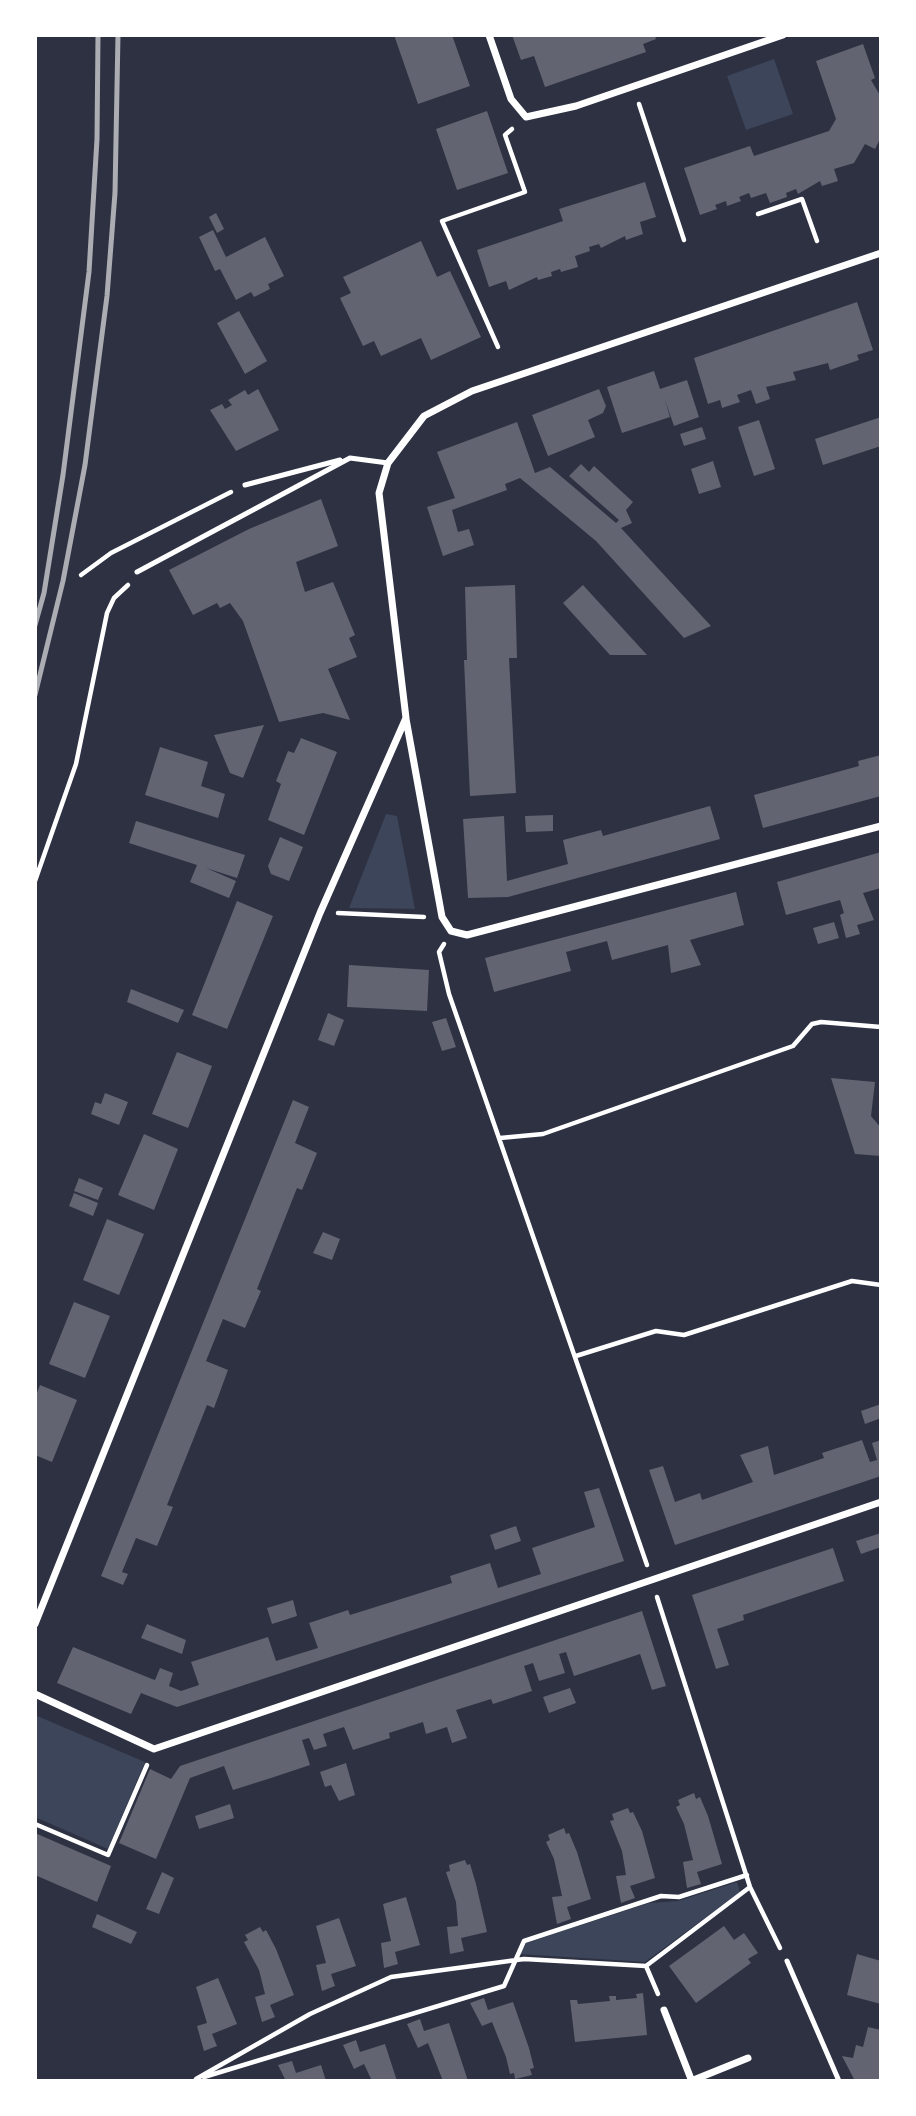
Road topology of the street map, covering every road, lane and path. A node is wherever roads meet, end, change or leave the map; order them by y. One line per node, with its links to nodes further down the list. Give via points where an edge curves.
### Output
1 (489, 35): 4 (street, via 511,99)
2 (783, 35): 3 (street)
3 (633, 86): 4 (street, via 547,115); 6 (path)
4 (526, 117): 9 (path, via 505,135 525,192 442,221)
5 (758, 214): 7 (path, via 802,199)
6 (684, 240)
7 (817, 240)
8 (881, 253): 11 (street, via 472,391 424,416)
9 (498, 347)
10 (350, 458): 11 (lane); 12 (lane); 13 (lane)
11 (388, 463): 15 (street, via 379,493)
12 (245, 485): 14 (path, via 111,553)
13 (137, 572): 17 (path, via 107,613 76,764)
14 (81, 575)
15 (406, 718): 18 (street); 19 (street)
16 (881, 826): 20 (street, via 467,935)
17 (35, 881)
18 (320, 913): 19 (path); 27 (street)
19 (442, 917): 20 (street)
20 (451, 930): 22 (path, via 439,953)
21 (881, 1027): 22 (path, via 821,1021 811,1024 793,1046 543,1134)
22 (500, 1138): 24 (path)
23 (881, 1286): 24 (path, via 852,1281 684,1335 656,1331)
24 (576, 1356): 26 (path)
25 (881, 1503): 26 (street)
26 (653, 1582): 29 (street); 31 (path)
27 (35, 1624)
28 (35, 1694): 29 (street)
29 (154, 1749): 30 (path, via 108,1855)
30 (35, 1824)
31 (747, 1875): 32 (path); 33 (path, via 679,1897 661,1896 524,1941)
32 (750, 1887): 34 (path); 35 (path)
33 (514, 1961): 35 (path); 38 (path, via 391,1977 310,2014); 38 (path, via 504,1986)
34 (787, 1961): 40 (lane)
35 (646, 1966): 36 (path)
36 (663, 2010): 39 (street)
37 (748, 2058): 39 (street)
38 (196, 2079)
39 (691, 2080)
40 (839, 2081)

